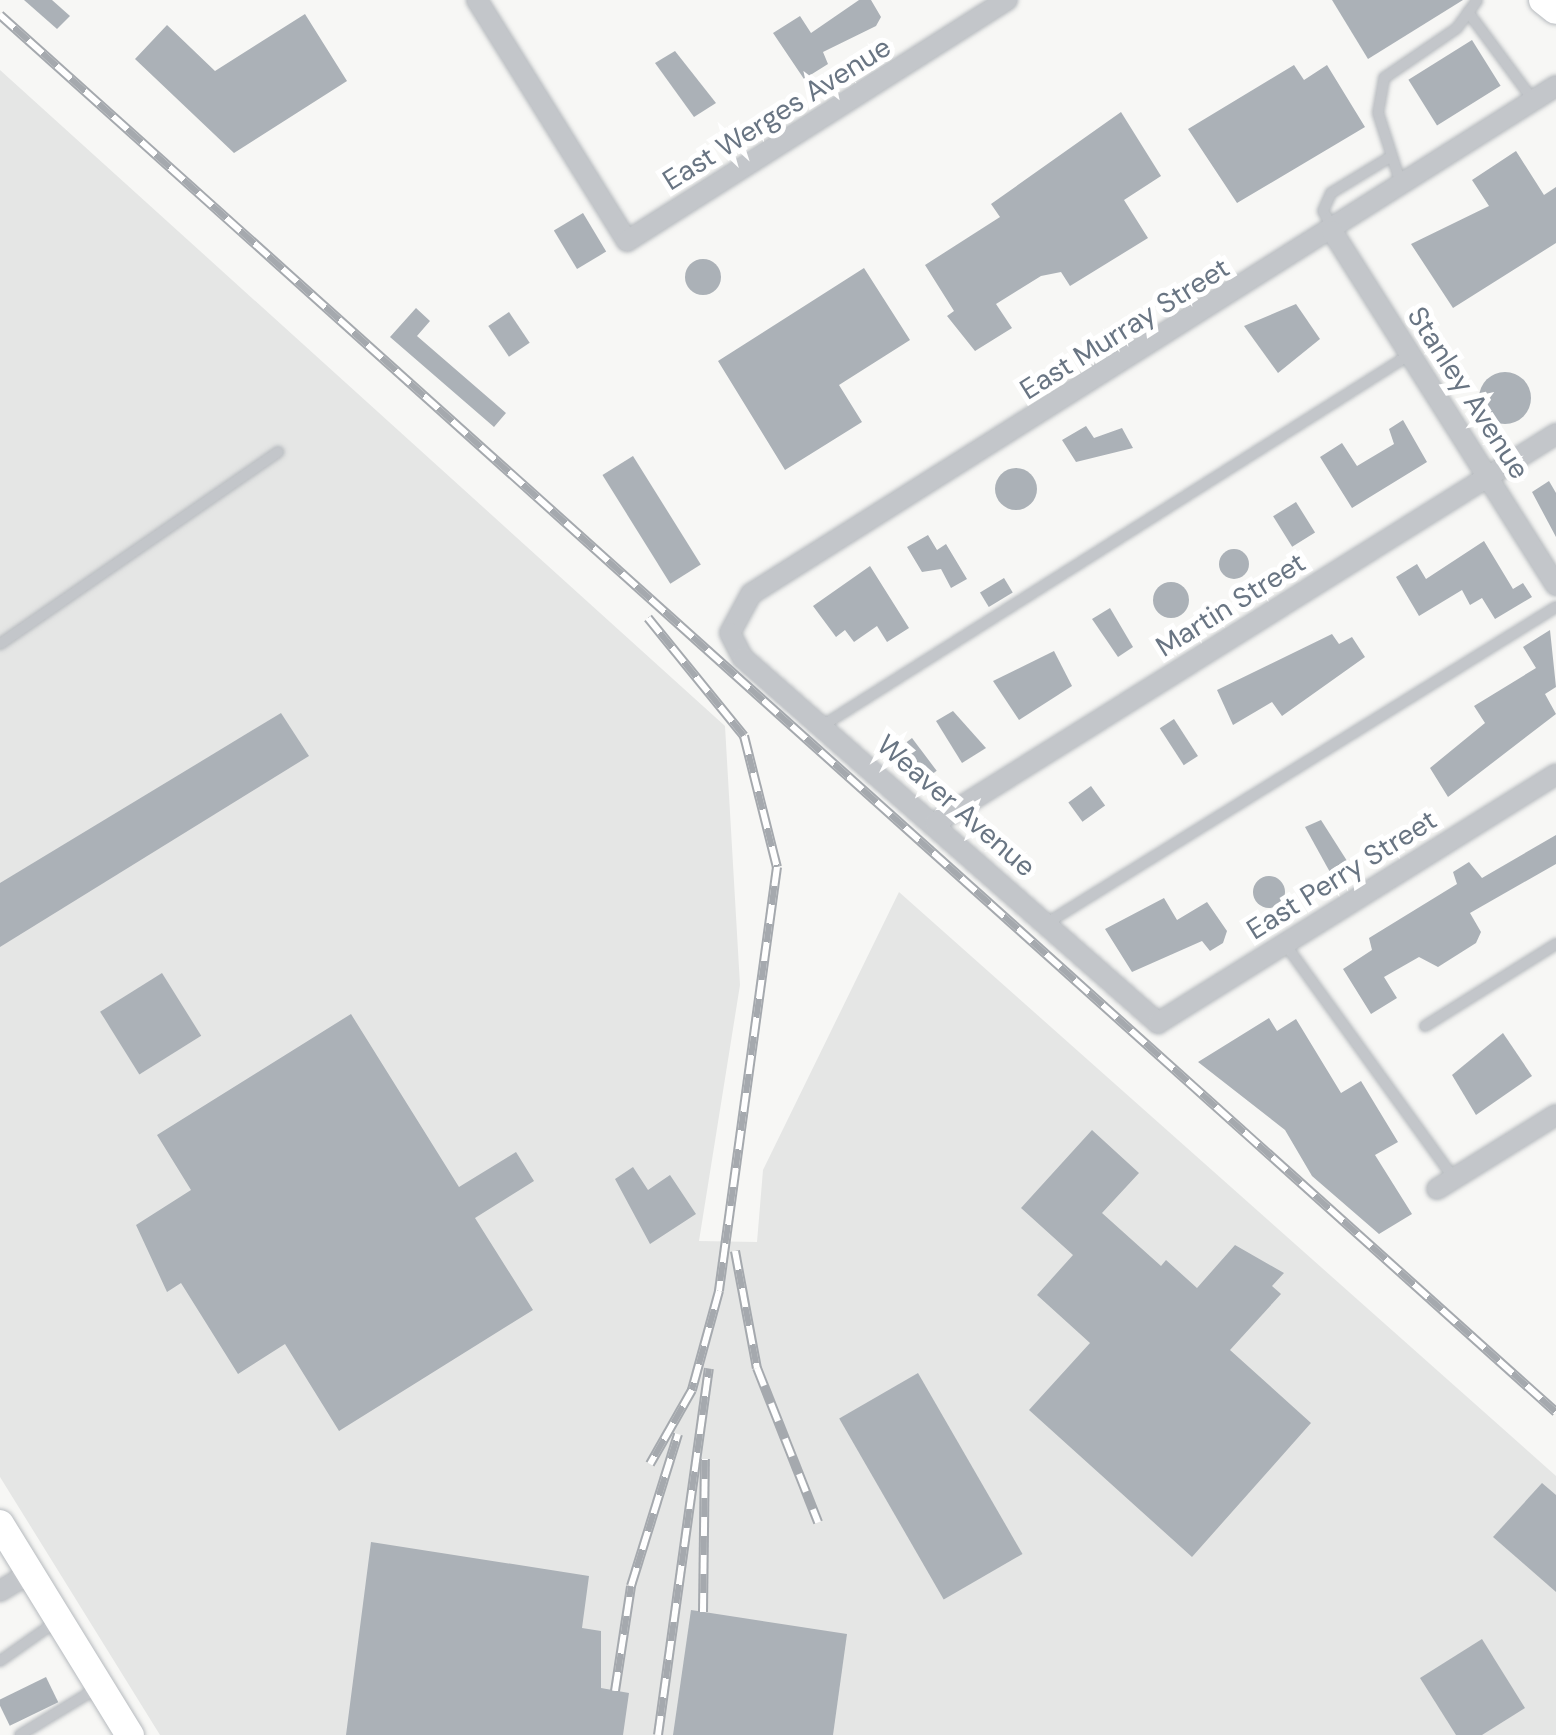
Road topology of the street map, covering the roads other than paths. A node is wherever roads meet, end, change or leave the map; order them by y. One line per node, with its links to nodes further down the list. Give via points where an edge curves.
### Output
1 (478, 0): 2 (street, East Werges Avenue, via 628,242)
2 (1007, 0)
3 (1477, 0): 6 (lane)
4 (1543, 0): 5 (main road)
5 (1556, 10)
6 (1468, 12): 8 (lane); 9 (lane, via 1384,78 1378,114)
7 (1556, 86): 8 (street, East Murray Street)
8 (1536, 104): 10 (street, East Murray Street)
9 (1387, 160): 10 (lane); 11 (lane, via 1330,193 1323,211)
10 (1402, 187): 11 (street, East Murray Street)
11 (1333, 231): 12 (street, Stanley Avenue); 18 (street, East Murray Street, via 750,594)
12 (1410, 355): 15 (street, Stanley Avenue); 20 (lane)
13 (1556, 434): 15 (street, Martin Street)
14 (278, 452): 19 (lane)
15 (1489, 476): 16 (street, Stanley Avenue); 22 (street, Martin Street)
16 (1556, 584)
17 (1556, 606): 23 (lane)
18 (730, 624): 20 (street, Weaver Avenue, via 743,658)
19 (0, 644)
20 (822, 726): 22 (street, Weaver Avenue)
21 (1556, 774): 24 (street, East Perry Street)
22 (936, 823): 23 (street, Weaver Avenue)
23 (1047, 924): 26 (street, Weaver Avenue)
24 (1284, 944): 26 (street, East Perry Street); 29 (lane)
25 (1556, 944): 27 (lane)
26 (1158, 1023)
27 (1425, 1026)
28 (1556, 1114): 29 (street)
29 (1446, 1184)
30 (0, 1524): 31 (main road)
31 (30, 1573): 32 (street); 33 (main road)
32 (0, 1591)
33 (58, 1621): 34 (lane); 35 (main road)
34 (0, 1661)
35 (100, 1686): 36 (lane); 38 (main road)
36 (39, 1730): 37 (lane)
37 (20, 1735)
38 (130, 1735)

